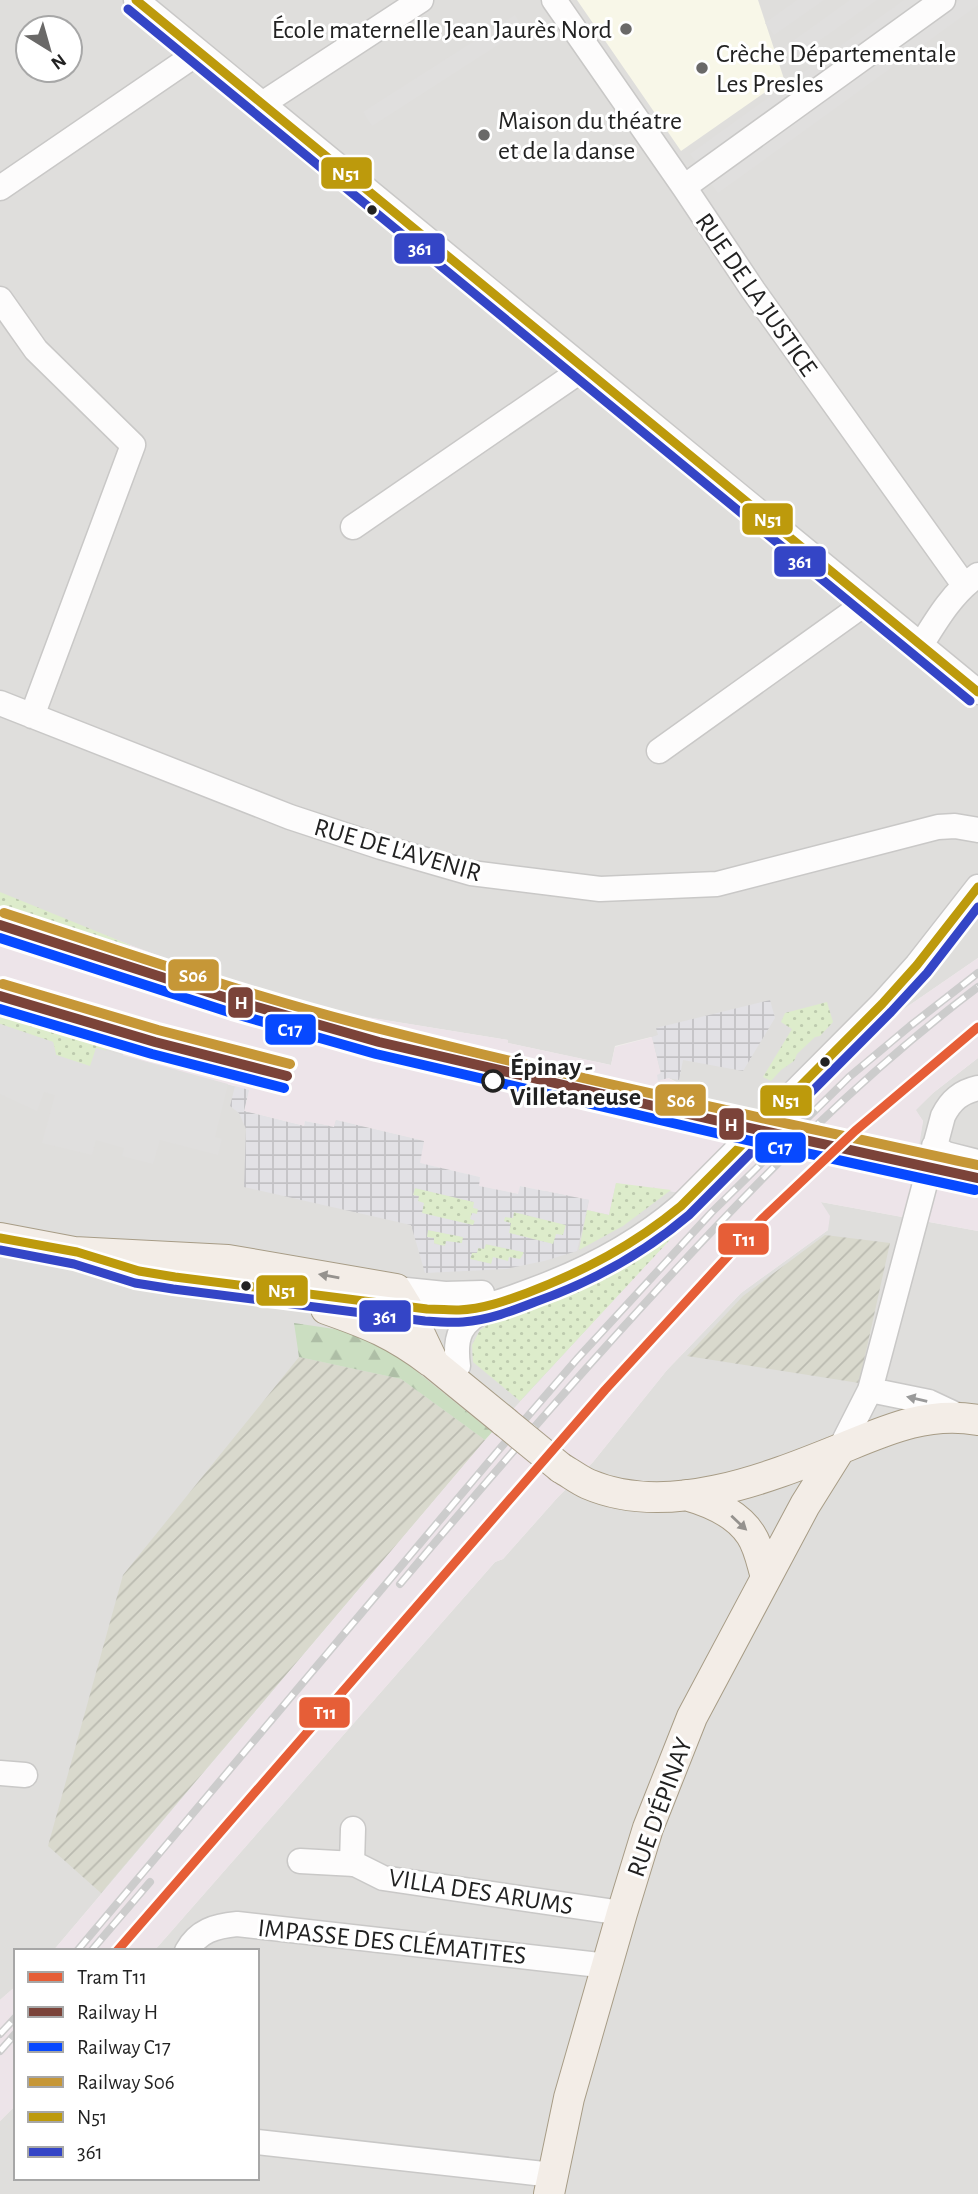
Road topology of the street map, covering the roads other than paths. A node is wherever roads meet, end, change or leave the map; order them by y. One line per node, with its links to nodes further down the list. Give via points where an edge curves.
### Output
1 (136, 0): 5 (street)
2 (421, 0): 6 (street)
3 (554, 0): 7 (street, RUE DE LA JUSTICE)
4 (943, 0): 7 (street)
5 (199, 52): 6 (street); 8 (street)
6 (262, 104): 10 (street)
7 (684, 187): 12 (street, RUE DE LA JUSTICE, via 760,300)
8 (0, 188)
9 (0, 299): 17 (street, via 36,351 132,445)
10 (583, 369): 11 (street); 13 (street)
11 (352, 527)
12 (971, 580): 14 (street)
13 (867, 602): 14 (street); 18 (street)
14 (921, 645): 15 (street)
15 (978, 692)
16 (0, 704): 17 (street, RUE DE L'AVENIR)
17 (33, 716): 19 (street, RUE DE L'AVENIR, via 381,848 471,873 600,889 717,884 938,827)
18 (659, 751)
19 (978, 830)
20 (978, 887): 26 (street, via 882,1003 681,1206 621,1250)
21 (973, 1089): 22 (street, via 947,1107)
22 (934, 1146): 23 (street); 31 (street)
23 (978, 1162)
24 (0, 1238): 25 (main road)
25 (77, 1252): 27 (main road, via 139,1271); 28 (main road, one-way to 25, via 228,1260)
26 (542, 1287): 28 (street); 29 (street)
27 (273, 1290): 28 (main road); 30 (main road, via 377,1327)
28 (412, 1299): 29 (street, via 461,1310); 30 (main road)
29 (496, 1304): 30 (street, via 464,1325)
30 (446, 1365): 34 (main road, bridge, via 505,1422 588,1484 657,1497)
31 (870, 1390): 32 (street, one-way to 31, via 929,1402); 33 (street)
32 (970, 1418): 33 (main road, via 893,1427)
33 (840, 1449): 34 (main road, via 731,1487); 35 (main road, RUE D'ÉPINAY)
34 (686, 1495): 35 (main road, one-way to 35, via 710,1503 738,1521 752,1536)
35 (766, 1577): 41 (main road, RUE D'ÉPINAY, via 692,1717 648,1828)
36 (0, 1773): 37 (street)
37 (25, 1775)
38 (353, 1829): 40 (street)
39 (300, 1861): 40 (street, VILLA DES ARUMS)
40 (352, 1864): 41 (street, VILLA DES ARUMS, via 383,1878)
41 (622, 1913): 43 (main road, RUE D'ÉPINAY)
42 (188, 1949): 43 (street, IMPASSE DES CLÉMATITES, via 205,1931 237,1924)
43 (608, 1966): 45 (main road, RUE D'ÉPINAY, via 569,2098)
44 (259, 2142): 45 (street)
45 (551, 2185)

